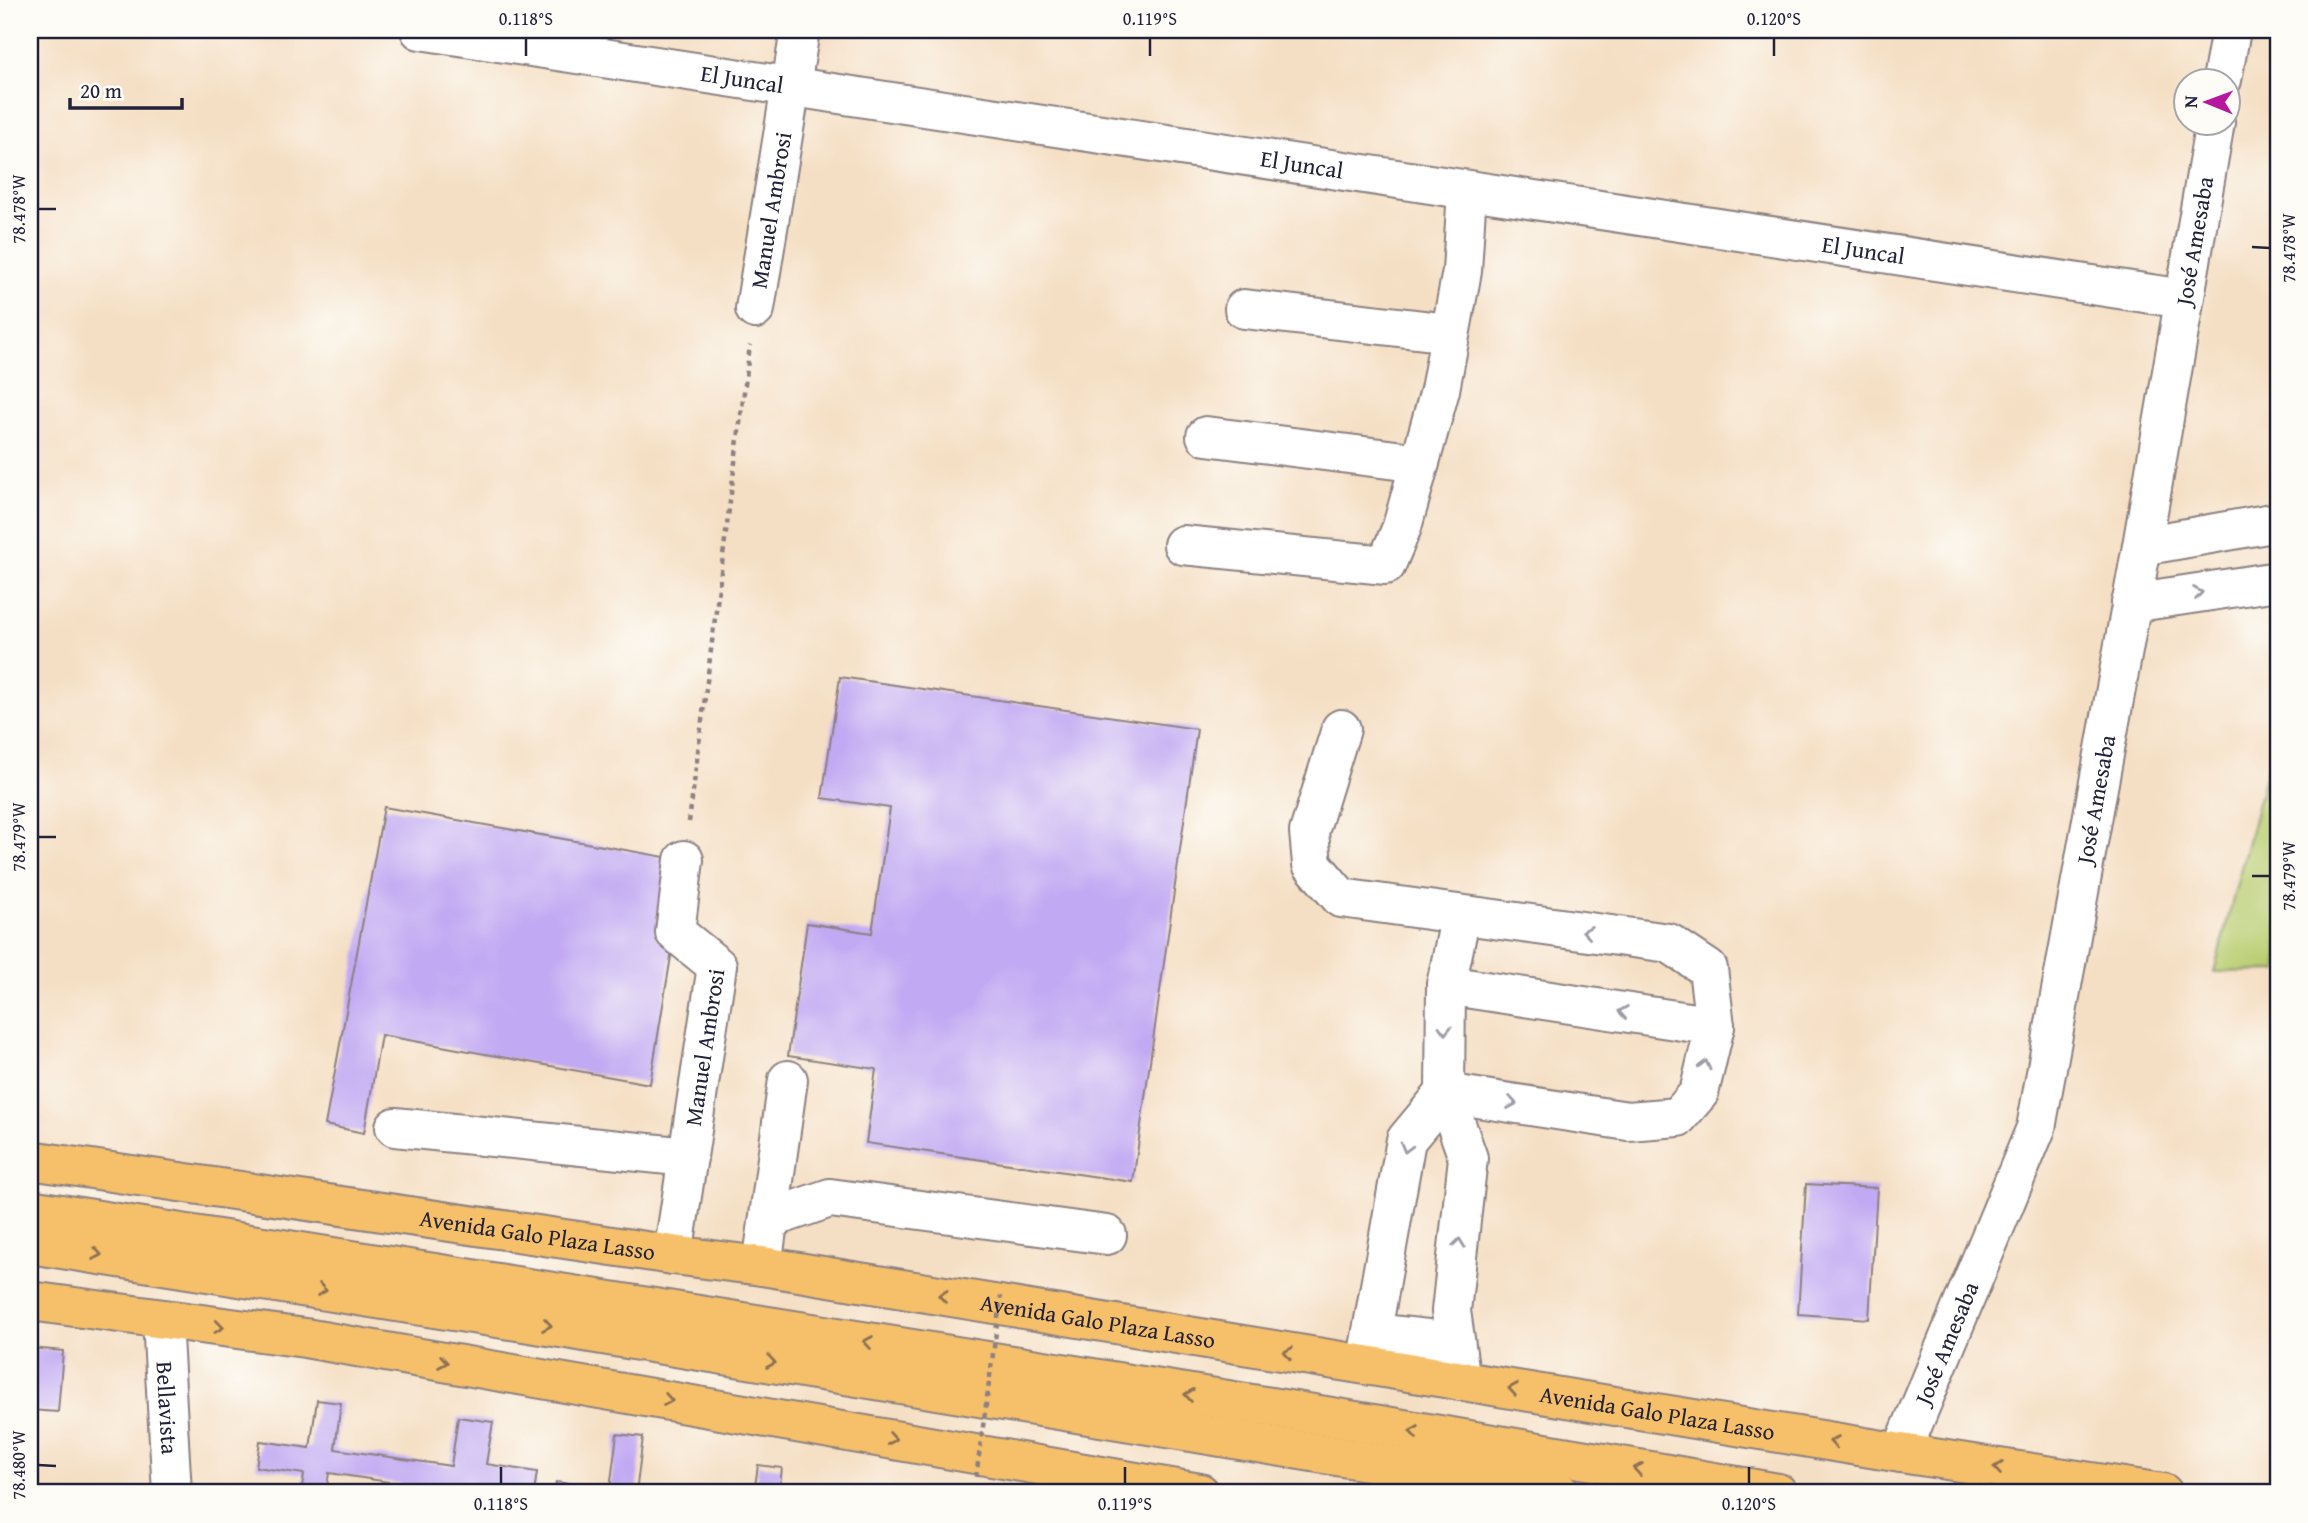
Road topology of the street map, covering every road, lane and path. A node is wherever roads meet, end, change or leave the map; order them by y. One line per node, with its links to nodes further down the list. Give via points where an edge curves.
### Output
1 (420, 30): 5 (street, El Juncal)
2 (800, 30): 5 (street, Manuel Ambrosi)
3 (2231, 30): 4 (street)
4 (2225, 66)
5 (790, 87): 7 (street, El Juncal); 9 (street, Manuel Ambrosi)
6 (2213, 136): 8 (street, José Amesaba)
7 (1467, 190): 8 (street, El Juncal); 11 (street, via 1462,271)
8 (2184, 299): 16 (street, José Amesaba)
9 (755, 309): 20 (path)
10 (1244, 309): 11 (street)
11 (1450, 332): 13 (street)
12 (1206, 436): 13 (street)
13 (1420, 463): 15 (street, via 1386,565)
14 (2278, 522): 16 (street)
15 (1183, 545)
16 (2142, 546): 18 (street, José Amesaba)
17 (2278, 581): 18 (street, one-way to 17)
18 (2131, 603): 41 (street, José Amesaba, via 2036,1128)
19 (1341, 729): 21 (street, via 1309,832 1312,864 1340,898)
20 (684, 860): 27 (street, Manuel Ambrosi, via 675,932 717,966)
21 (1461, 915): 22 (street); 23 (street, one-way to 21, via 1707,969 1669,943)
22 (1446, 985): 23 (street, one-way to 22); 25 (street, one-way to 25)
23 (1715, 1026): 25 (street, one-way to 23, via 1628,1121 1678,1117 1699,1093)
24 (788, 1080): 30 (street)
25 (1444, 1093): 38 (street, one-way to 25, via 1451,1311 1468,1158); 39 (street, one-way to 39, via 1406,1140)
26 (396, 1126): 27 (street)
27 (688, 1157): 33 (street, Manuel Ambrosi)
28 (30, 1160): 33 (main road, Avenida Galo Plaza Lasso)
29 (30, 1209): 47 (main road, one-way to 29, via 908,1348)
30 (769, 1219): 31 (street, via 830,1198); 34 (street)
31 (1107, 1235)
32 (30, 1244): 46 (main road, one-way to 46)
33 (673, 1255): 34 (main road, Avenida Galo Plaza Lasso)
34 (762, 1266): 39 (main road, Avenida Galo Plaza Lasso, one-way to 34)
35 (1001, 1296): 42 (path, bridge)
36 (30, 1301): 37 (main road)
37 (162, 1320): 43 (main road, one-way to 43, via 305,1338); 44 (street, Bellavista)
38 (1455, 1342): 39 (street); 40 (street)
39 (1369, 1349): 40 (main road, Avenida Galo Plaza Lasso)
40 (1461, 1381): 41 (main road, Avenida Galo Plaza Lasso, one-way to 40)
41 (1901, 1453): 48 (main road, Avenida Galo Plaza Lasso, one-way to 41)
42 (976, 1477)
43 (1070, 1482): 45 (main road)
44 (172, 1493)
45 (1200, 1493)
46 (1560, 1493)
47 (1778, 1493)
48 (2163, 1493)

